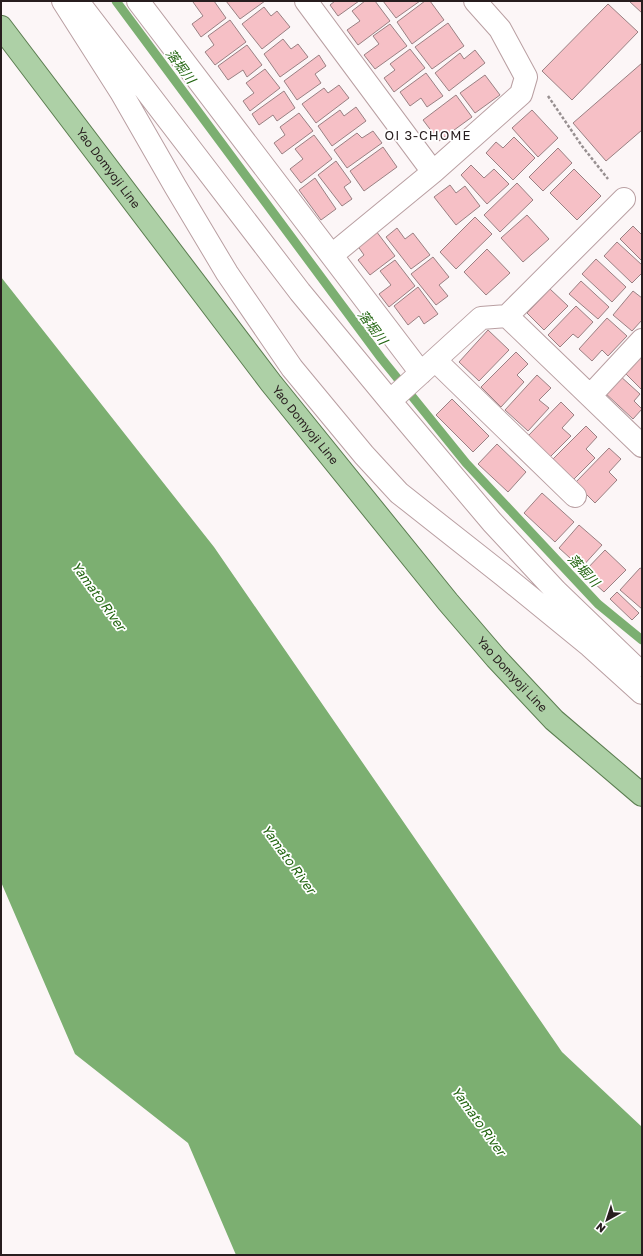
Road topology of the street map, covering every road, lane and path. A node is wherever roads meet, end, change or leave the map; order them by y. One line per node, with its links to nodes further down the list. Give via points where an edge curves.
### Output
1 (63, 1): 13 (street, via 121,92 227,273)
2 (78, 1): 17 (street, via 300,292)
3 (138, 1): 10 (street)
4 (306, 1): 8 (street)
5 (475, 1): 7 (street, via 500,30)
6 (1, 27): 15 (main road, Yao Domyoji Line)
7 (526, 77): 8 (street, via 521,94); 9 (path, via 540,83 582,146)
8 (433, 172): 10 (street)
9 (624, 199): 11 (street)
10 (332, 255): 14 (street)
11 (507, 316): 14 (street, via 481,318); 16 (street)
12 (642, 340): 16 (street)
13 (292, 368): 15 (street); 21 (street, via 399,493 504,575)
14 (424, 370): 17 (street); 19 (street)
15 (271, 383): 22 (main road, Yao Domyoji Line, via 496,658 554,720)
16 (590, 396): 18 (street)
17 (393, 398): 20 (street, via 492,522 556,591)
18 (641, 444)
19 (575, 496)
20 (642, 673)
21 (642, 693)
22 (642, 795)

